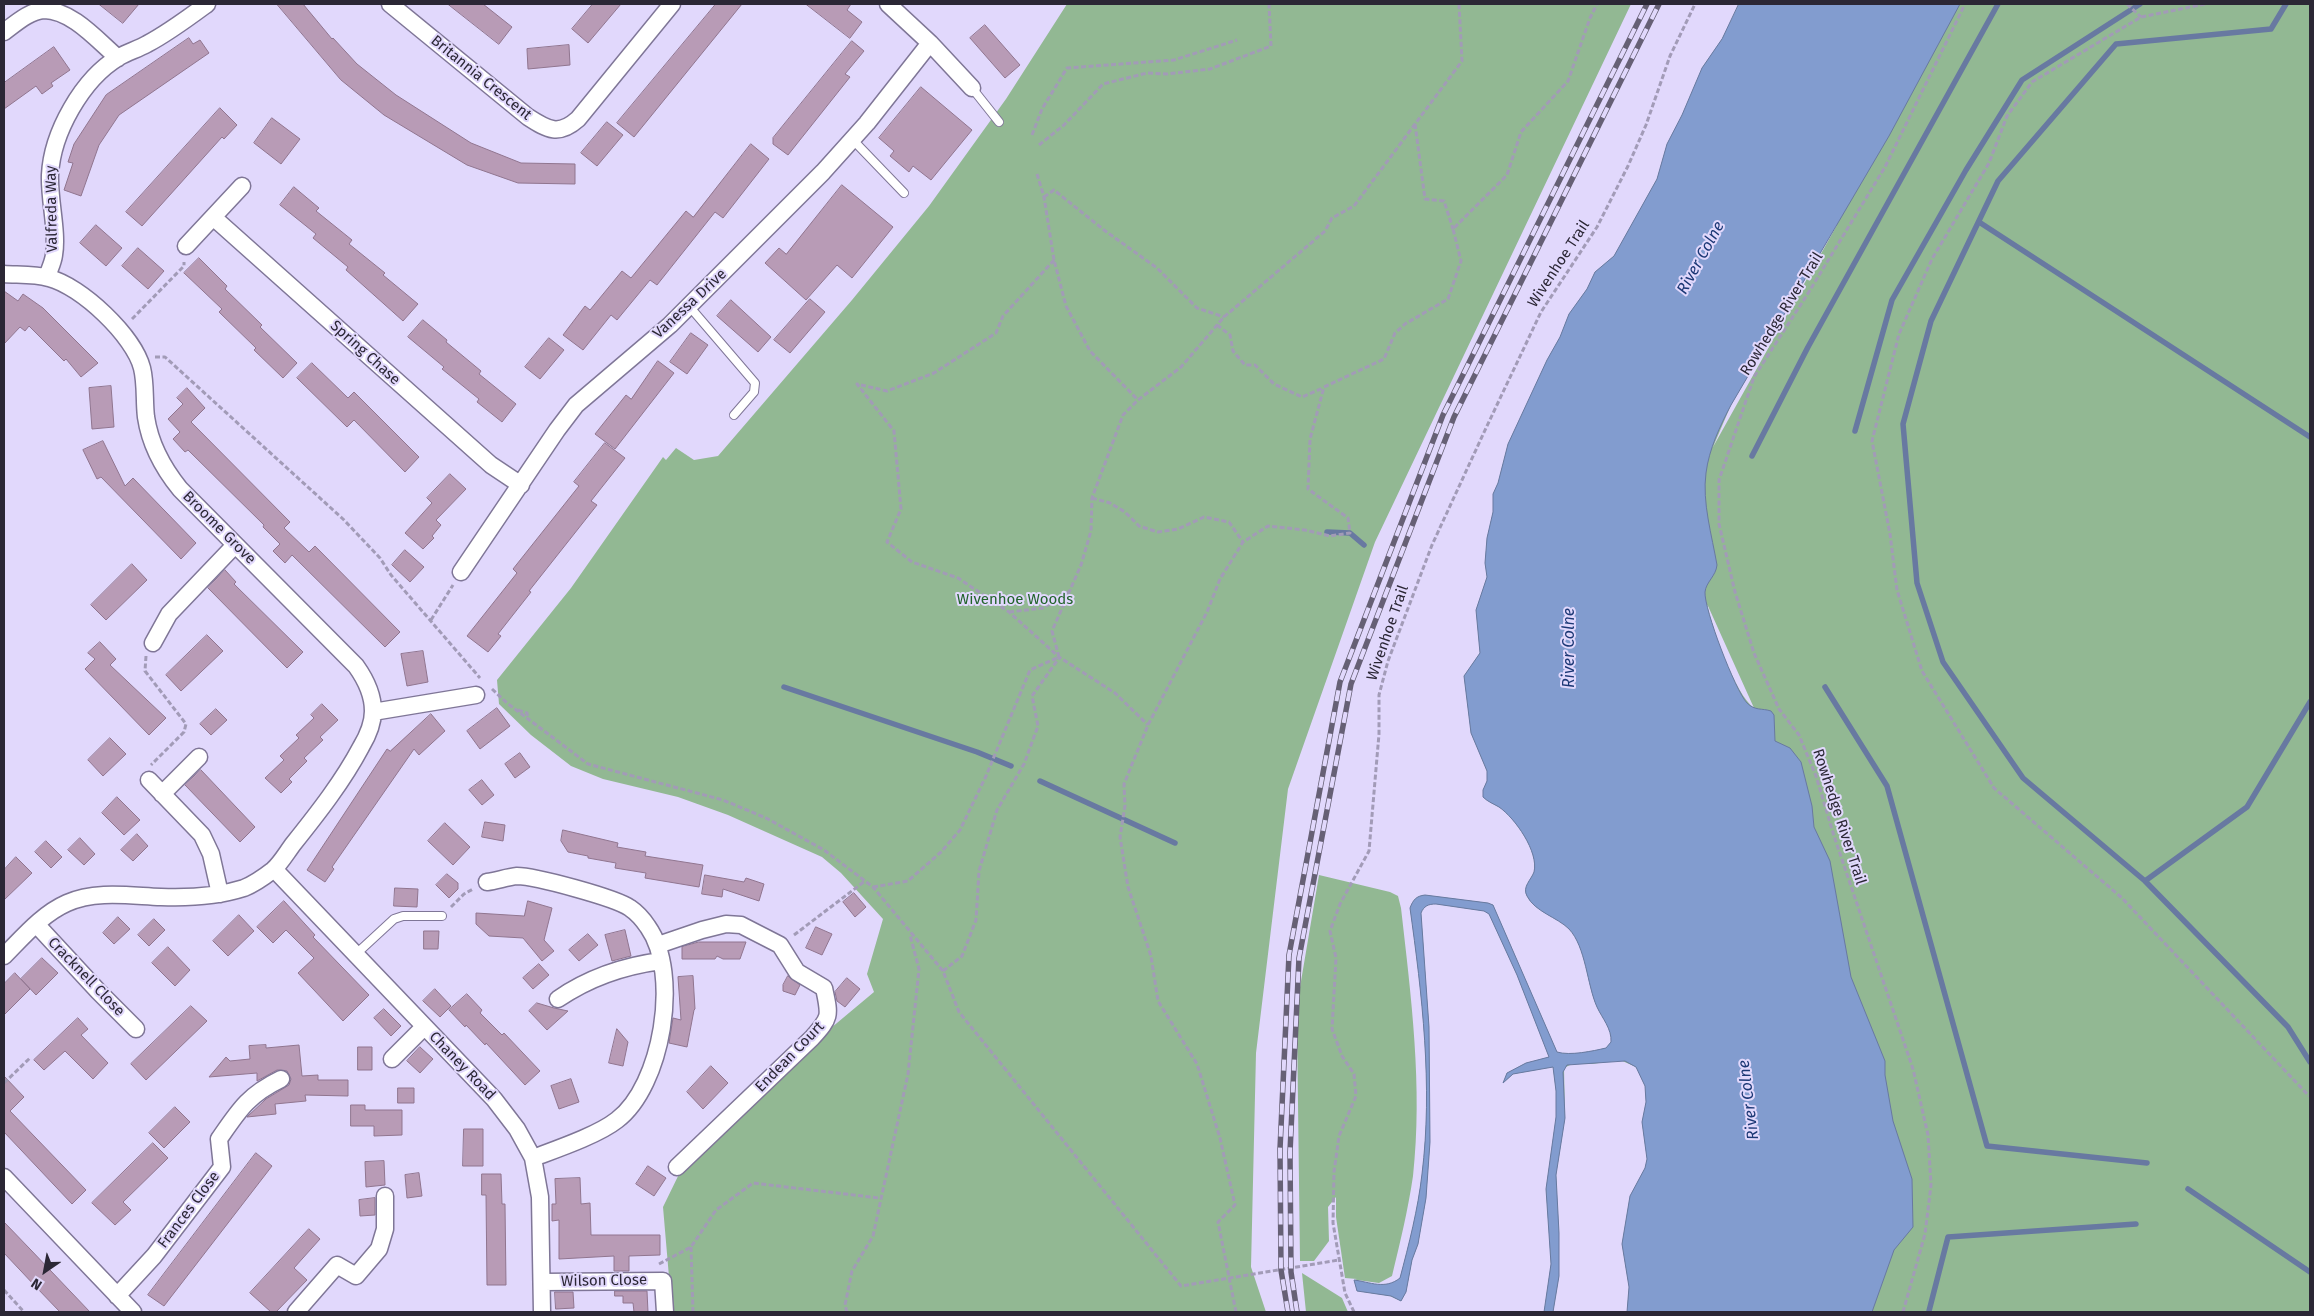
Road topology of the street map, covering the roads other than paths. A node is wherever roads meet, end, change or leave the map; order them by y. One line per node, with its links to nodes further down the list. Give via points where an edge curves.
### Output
1 (207, 4): 7 (street, Valfreda Way, via 170,30)
2 (390, 4): 3 (street, Britannia Crescent, via 528,117 541,126 561,130 578,118)
3 (672, 4)
4 (889, 4): 6 (street)
5 (4, 32): 7 (street, via 24,17 43,10 61,14)
6 (930, 43): 8 (street); 10 (street, Vanessa Drive)
7 (118, 58): 16 (street, Valfreda Way, via 92,81 60,128 50,176 54,254)
8 (972, 88): 9 (lane)
9 (999, 122)
10 (852, 139): 12 (lane); 17 (street, Vanessa Drive)
11 (242, 186): 13 (street)
12 (904, 193)
13 (213, 217): 14 (street); 19 (street, Spring Chase, via 491,465)
14 (186, 246)
15 (4, 274): 16 (street)
16 (47, 277): 20 (street, Broome Grove, via 78,292 120,330 136,352 144,378 146,418 160,460 180,489)
17 (689, 306): 18 (lane, via 755,383 754,392); 19 (street, Vanessa Drive, via 576,405)
18 (734, 415)
19 (521, 485): 21 (street, Vanessa Drive)
20 (235, 544): 22 (street, via 169,614); 24 (street, Broome Grove, via 356,666 365,678)
21 (461, 572)
22 (153, 643)
23 (483, 689): 24 (street)
24 (373, 712): 28 (street, Broome Grove, via 362,747)
25 (199, 757): 27 (street)
26 (149, 780): 27 (street)
27 (162, 794): 30 (street, via 202,835 211,854)
28 (274, 869): 30 (street, Broome Grove, via 244,888); 34 (street, Chaney Road)
29 (487, 882): 33 (street, via 517,876 606,897 630,908 648,926)
30 (220, 894): 32 (street, Broome Grove, via 88,897 68,902)
31 (442, 916): 34 (lane, via 394,919)
32 (36, 924): 35 (street, Broome Grove); 39 (street, Cracknell Close)
33 (658, 945): 36 (street); 43 (street, Endean Court, via 726,924 741,925 780,945 796,972 824,988 828,1007 826,1022 812,1038)
34 (355, 955): 38 (street, Chaney Road)
35 (4, 956)
36 (661, 962): 37 (street, via 606,973); 42 (street, via 662,1030 656,1058 641,1092 617,1120)
37 (558, 999)
38 (424, 1026): 40 (street); 42 (street, Chaney Road, via 494,1099 517,1129)
39 (136, 1029)
40 (392, 1058)
41 (281, 1079): 47 (street, Frances Close, via 262,1088 240,1108 219,1139 222,1167 154,1256)
42 (533, 1158): 46 (street, Chaney Road, via 540,1197)
43 (676, 1167)
44 (4, 1177): 47 (street)
45 (385, 1196): 49 (street, via 385,1229 379,1249 356,1276 337,1265)
46 (542, 1282): 50 (street, Chaney Road); 51 (street, Wilson Close, via 664,1280)
47 (117, 1296): 48 (street)
48 (133, 1312)
49 (296, 1312)
50 (542, 1312)
51 (665, 1312)

